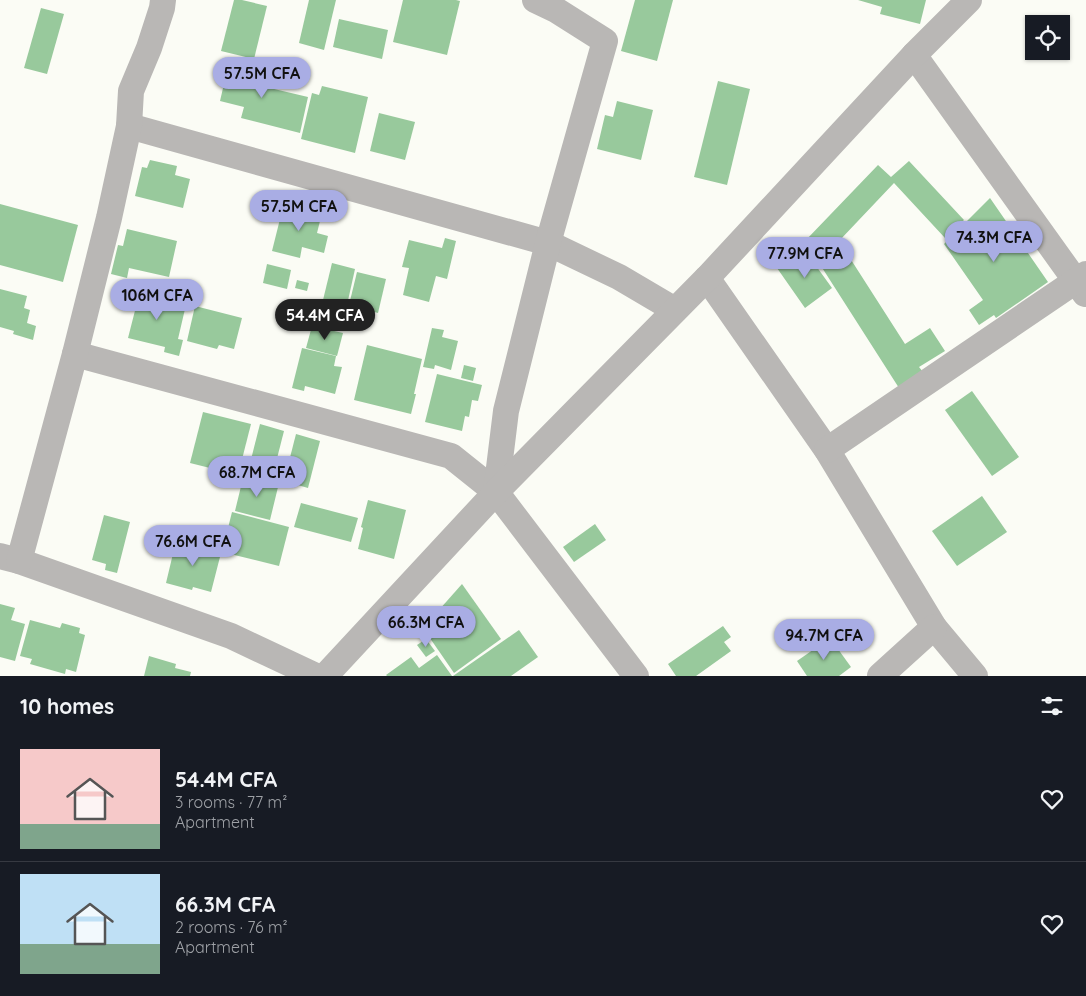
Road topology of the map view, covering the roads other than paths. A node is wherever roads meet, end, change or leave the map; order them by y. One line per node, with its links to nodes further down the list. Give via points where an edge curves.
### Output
1 (163, 0): 5 (street, via 131,90)
2 (535, 0): 6 (street, via 605,41)
3 (969, 0): 4 (street)
4 (914, 55): 7 (street); 8 (street)
5 (129, 126): 6 (street); 10 (street)
6 (548, 243): 9 (street, via 619,277); 12 (street, via 506,411)
7 (707, 278): 9 (street); 11 (street)
8 (1083, 284): 11 (street)
9 (675, 310): 12 (street)
10 (75, 354): 12 (street, via 451,456); 13 (street)
11 (826, 450): 14 (street)
12 (496, 492): 16 (street); 17 (street)
13 (10, 558): 15 (street, via 231,636)
14 (934, 627): 18 (street); 19 (street)
15 (316, 676)
16 (325, 676)
17 (636, 676)
18 (880, 676)
19 (975, 676)

